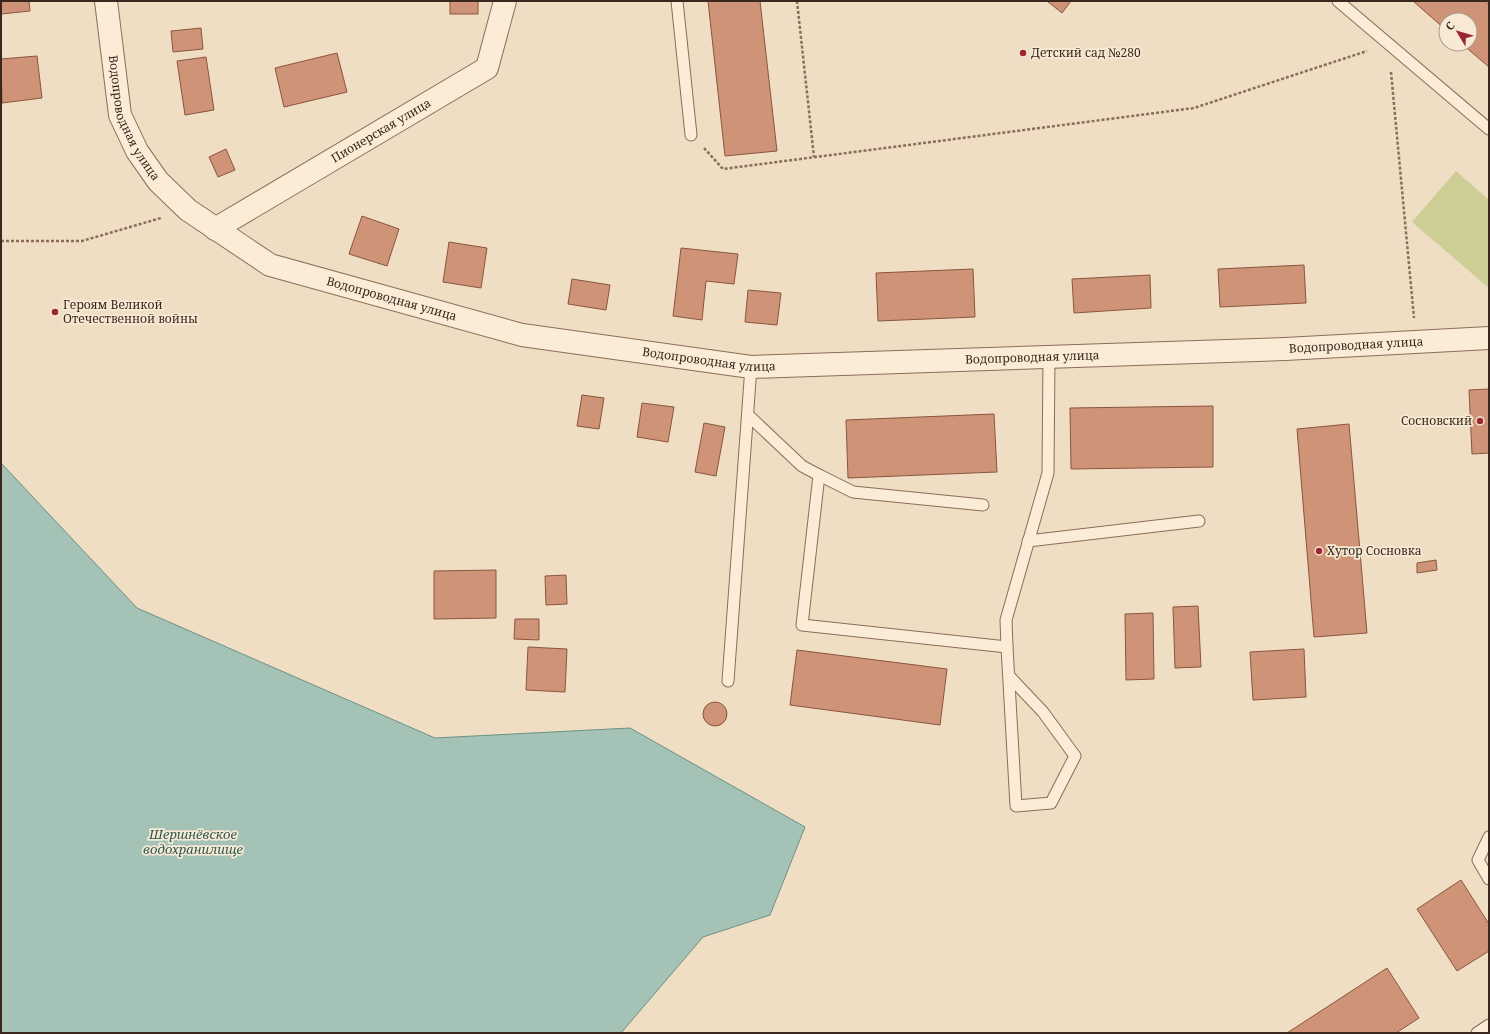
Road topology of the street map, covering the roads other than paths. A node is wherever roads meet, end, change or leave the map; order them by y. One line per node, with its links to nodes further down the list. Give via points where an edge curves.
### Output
1 (106, 1): 7 (street, Водопроводная улица, via 120,115 137,151 158,181 188,210)
2 (505, 1): 7 (street, Пионерская улица, via 487,68)
3 (677, 1): 6 (lane)
4 (1338, 1): 5 (lane)
5 (1489, 129)
6 (691, 135)
7 (215, 229): 10 (street, Водопроводная улица, via 270,265 522,335)
8 (1489, 338): 9 (street, Водопроводная улица, via 1285,349)
9 (1049, 357): 10 (street, Водопроводная улица); 15 (lane, via 1048,473)
10 (751, 367): 11 (lane)
11 (748, 415): 12 (lane, via 802,466); 18 (lane)
12 (819, 475): 13 (lane, via 853,492); 16 (lane, via 802,626)
13 (983, 505)
14 (1199, 521): 15 (lane)
15 (1028, 540): 16 (lane, via 1006,620)
16 (1007, 647): 17 (lane)
17 (1009, 676): 17 (lane, via 1043,712 1075,756 1051,803 1016,806)
18 (728, 681)
19 (1489, 837): 20 (lane, via 1478,860)
20 (1489, 879)
21 (1489, 1025): 22 (lane)
22 (1477, 1033)

